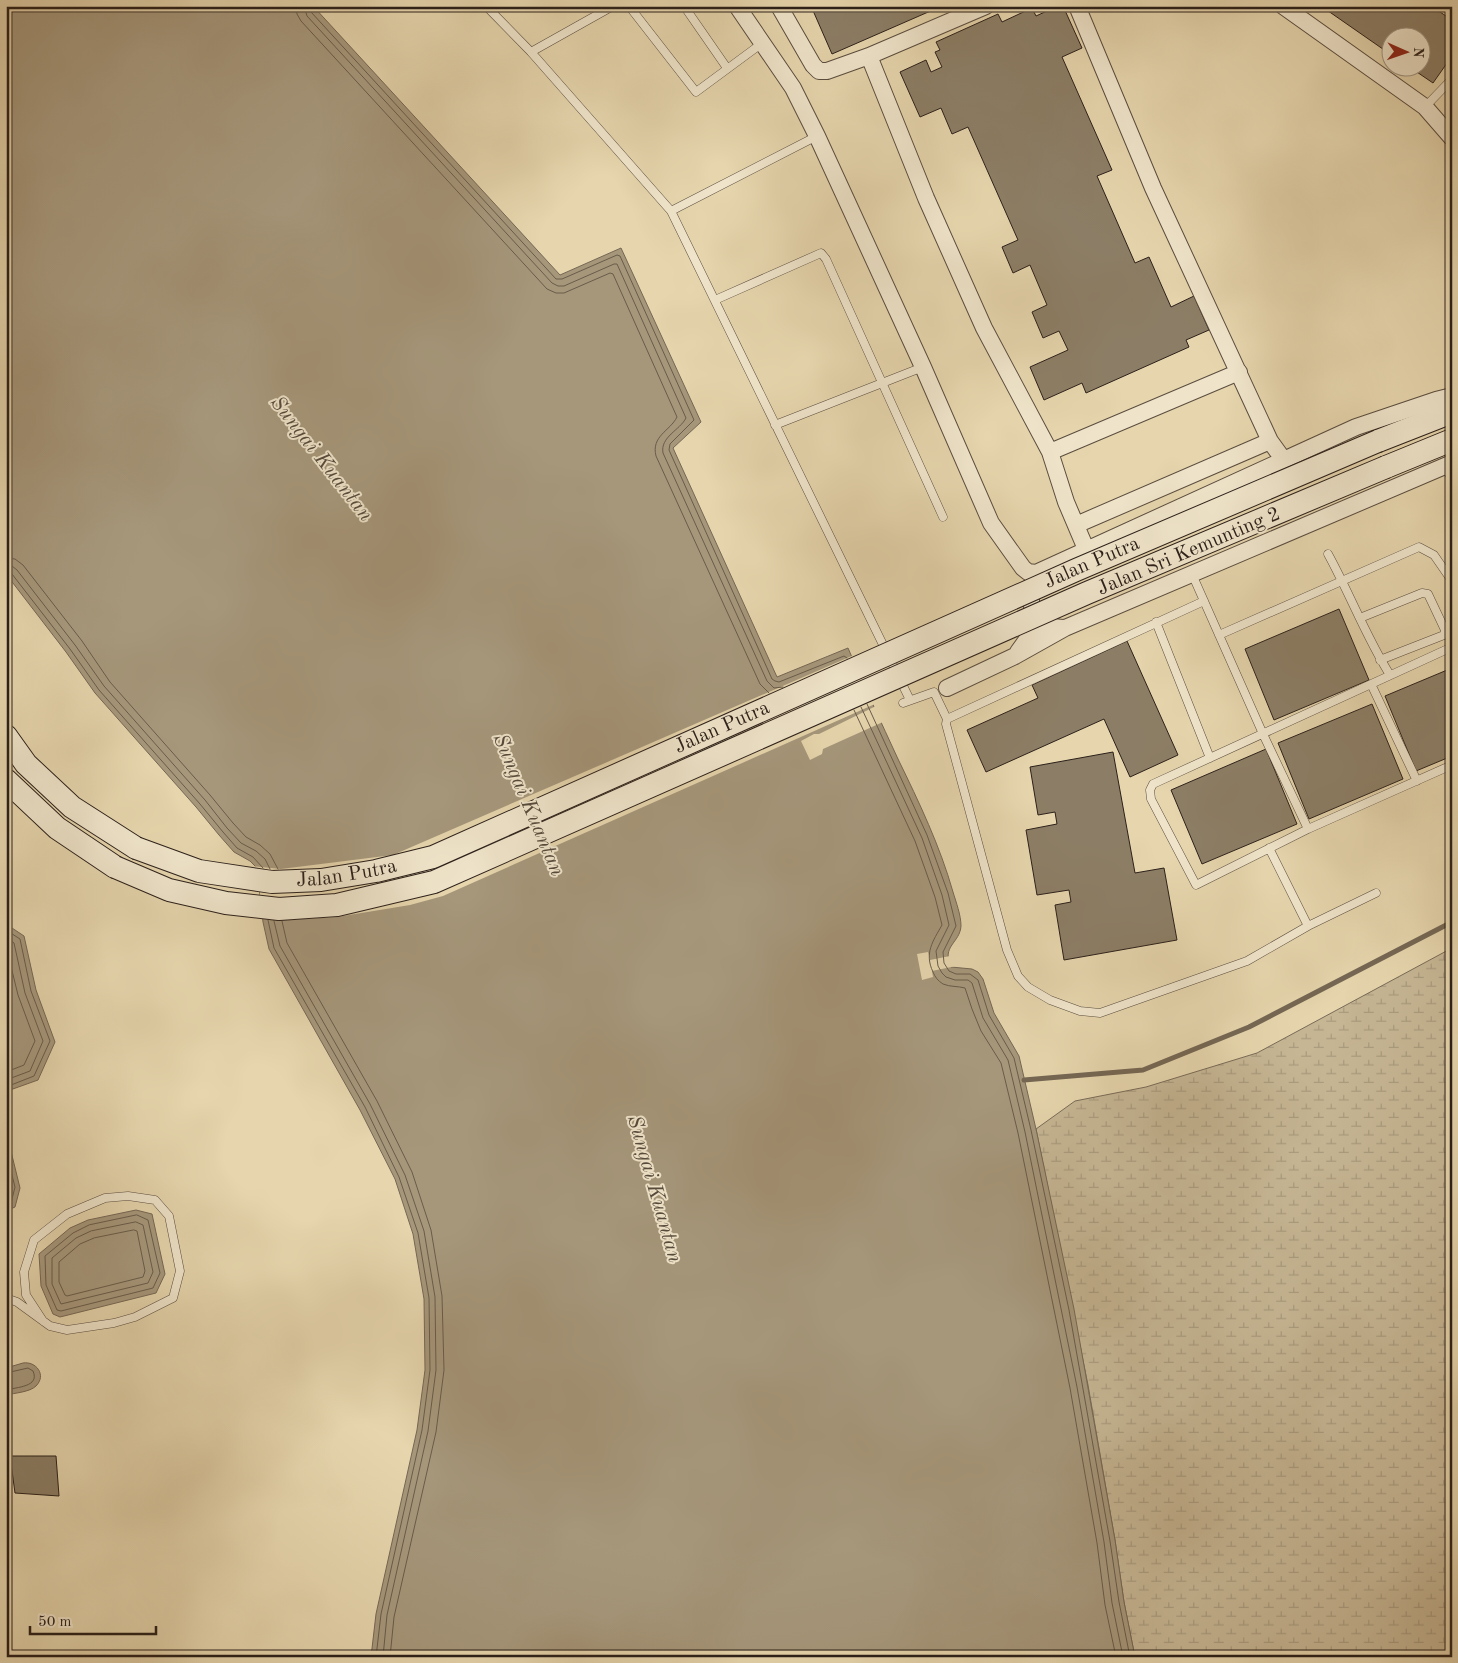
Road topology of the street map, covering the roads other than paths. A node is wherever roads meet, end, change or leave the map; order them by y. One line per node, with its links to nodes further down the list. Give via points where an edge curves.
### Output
1 (486, 6): 11 (lane)
2 (613, 6): 11 (lane)
3 (629, 6): 13 (lane, via 696,92)
4 (684, 6): 13 (lane)
5 (737, 6): 10 (street)
6 (779, 6): 12 (street, via 819,71)
7 (986, 6): 12 (street)
8 (1077, 6): 21 (street, via 1152,188)
9 (1284, 6): 15 (street)
10 (762, 44): 13 (lane); 16 (street, via 793,88)
11 (531, 52): 18 (lane)
12 (869, 56): 28 (street, via 926,198 984,328)
13 (728, 68)
14 (1452, 79): 15 (lane)
15 (1425, 107): 17 (street)
16 (817, 136): 18 (lane); 20 (street)
17 (1452, 138)
18 (671, 211): 19 (lane)
19 (715, 300): 22 (lane, via 821,253); 25 (lane)
20 (923, 367): 22 (lane); 35 (street, via 991,523 1023,568)
21 (1239, 372): 27 (street); 28 (street)
22 (883, 383): 25 (lane); 31 (lane)
23 (1452, 396): 29 (street, via 1356,427)
24 (1452, 412): 53 (main road, Jalan Putra, bridge, via 1076,570 432,857 376,872 321,880 272,882 199,871 136,848 72,807 26,764)
25 (775, 425): 50 (lane, via 907,702)
26 (1452, 440): 56 (main road, Jalan Putra, bridge, via 1087,593 434,882 337,905 280,909 226,904 169,890 115,867 57,828)
27 (1270, 441): 29 (street); 32 (street)
28 (1050, 452): 32 (street)
29 (1283, 459): 33 (street)
30 (1449, 469): 36 (street, Jalan Sri Kemunting 2)
31 (943, 517)
32 (1076, 525): 33 (street)
33 (1086, 549): 35 (street)
34 (1328, 554): 37 (lane)
35 (1036, 573): 41 (street, via 1030,597 1032,607)
36 (1192, 574): 39 (lane); 43 (street, Jalan Sri Kemunting 2)
37 (1342, 580): 38 (lane, via 1419,547 1434,555); 40 (lane); 44 (lane)
38 (1452, 581)
39 (1204, 601): 42 (lane); 44 (lane)
40 (1360, 618): 47 (lane); 47 (lane, via 1422,593 1428,594 1445,630 1444,635)
41 (1041, 620): 43 (street); 46 (street)
42 (1156, 622): 51 (lane); 54 (lane)
43 (1065, 628): 46 (street, Jalan Sri Kemunting 2)
44 (1219, 635): 52 (lane)
45 (1452, 647): 48 (lane)
46 (1015, 656): 50 (street, Jalan Sri Kemunting 2)
47 (1380, 660): 48 (lane)
48 (1390, 676): 49 (lane)
49 (1371, 684): 52 (lane); 57 (lane)
50 (941, 690): 51 (lane)
51 (947, 718): 61 (lane, via 1007,950 1018,976 1042,996 1080,1011 1100,1013 1247,961)
52 (1263, 734): 54 (lane); 58 (lane)
53 (6, 736)
54 (1210, 758): 59 (lane, via 1153,784 1150,790 1151,799 1196,885)
55 (1452, 765): 57 (lane)
56 (6, 780)
57 (1417, 781): 58 (lane)
58 (1308, 829): 59 (lane)
59 (1268, 848): 61 (lane)
60 (1376, 893): 61 (lane)
61 (1308, 926)
62 (6, 1298): 63 (lane)
63 (43, 1321): 63 (lane, via 67,1330 114,1323 134,1318 173,1298 180,1271 169,1216 155,1200 128,1196 105,1198 67,1214 34,1240 24,1272 26,1295)

